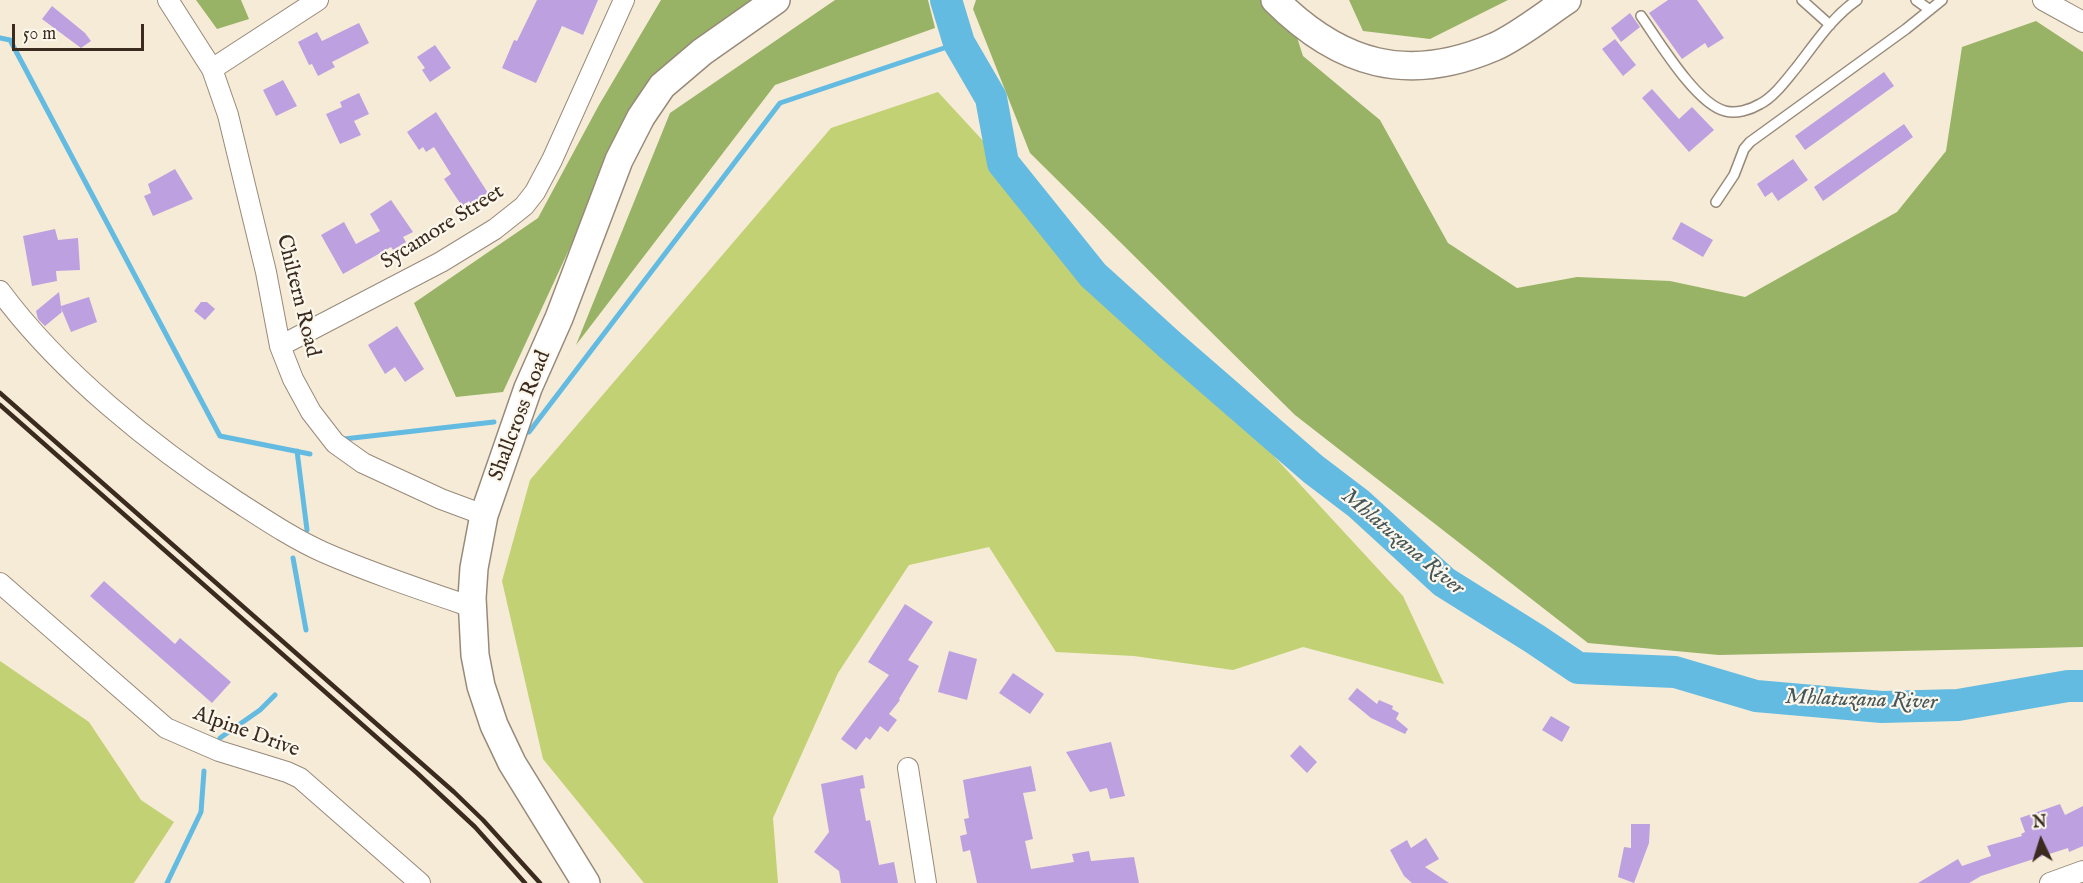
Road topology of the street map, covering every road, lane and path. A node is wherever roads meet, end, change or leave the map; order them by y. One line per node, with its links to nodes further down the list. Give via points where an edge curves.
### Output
1 (168, 0): 16 (street, Chiltern Road)
2 (318, 0): 16 (street)
3 (624, 0): 19 (street, Sycamore Street, via 552,160 524,206 441,262)
4 (776, 0): 20 (street, Shallcross Road, via 702,52 662,86 641,117 619,160 528,388)
5 (1275, 0): 6 (street, via 1329,45 1398,66 1424,66 1454,62 1497,46)
6 (1568, 0)
7 (1802, 0): 15 (lane)
8 (1857, 0): 15 (lane)
9 (1916, 0): 12 (lane)
10 (1942, 0): 12 (lane)
11 (2043, 0): 14 (street)
12 (1930, 10): 17 (lane, via 1750,142)
13 (1641, 16): 15 (lane, via 1699,93 1726,112 1762,104)
14 (2083, 22)
15 (1830, 25)
16 (212, 69): 19 (street, Chiltern Road, via 228,115)
17 (1716, 202)
18 (0, 291): 22 (street, via 22,320 117,412 214,487 322,551)
19 (280, 346): 20 (street, Chiltern Road, via 311,412 335,443 392,478)
20 (484, 515): 22 (street, Shallcross Road, via 474,568)
21 (0, 583): 25 (street, Alpine Drive, via 166,728 219,751 300,778)
22 (472, 607): 26 (street, Shallcross Road, via 475,655 494,725 512,764)
23 (908, 768): 27 (street)
24 (2083, 871): 28 (street)
25 (420, 883)
26 (586, 883)
27 (926, 883)
28 (2050, 883)

